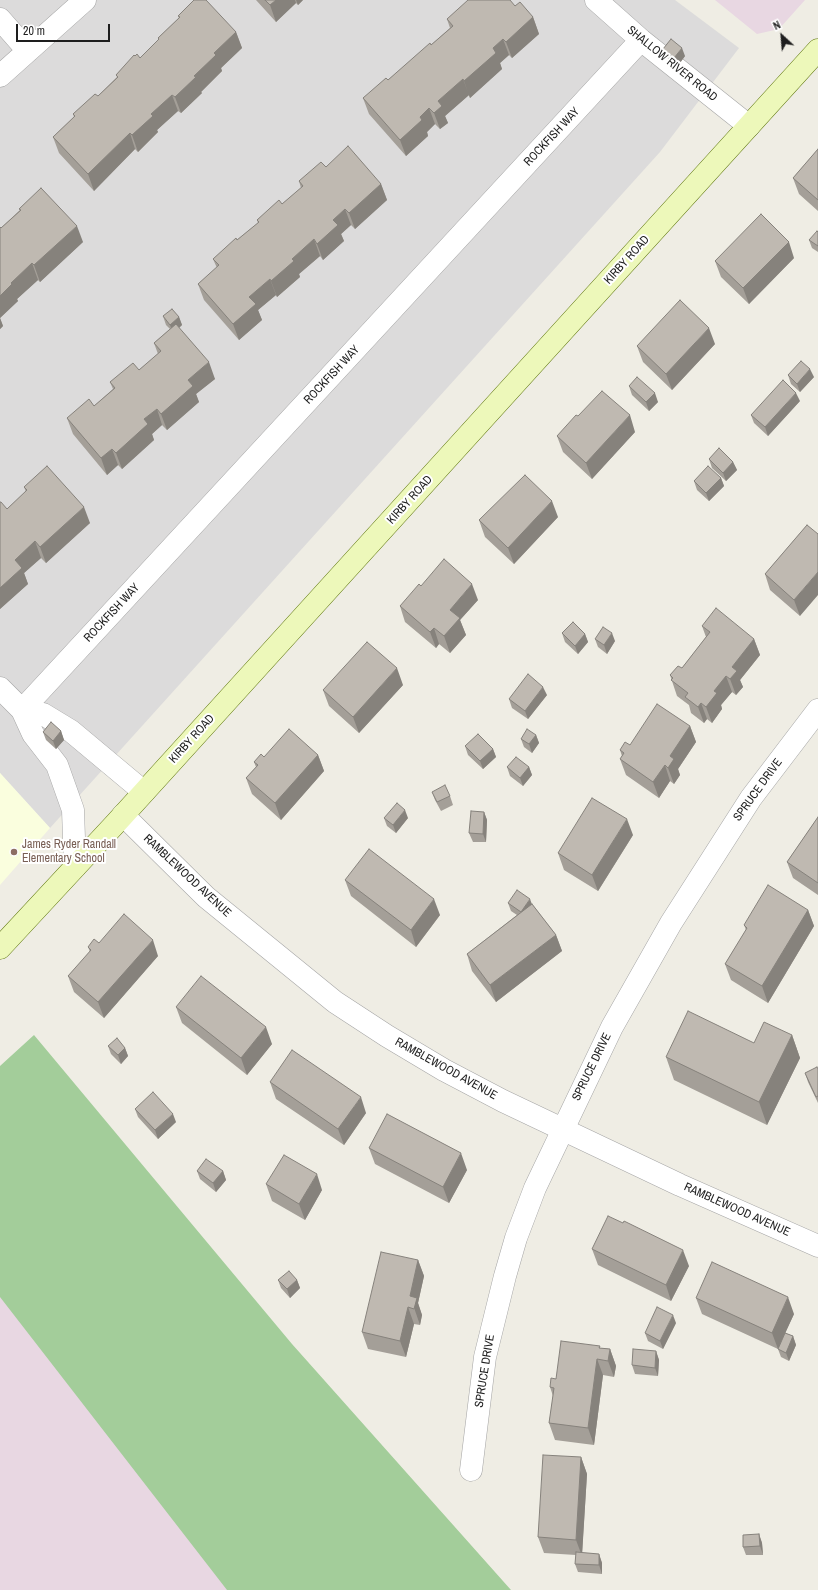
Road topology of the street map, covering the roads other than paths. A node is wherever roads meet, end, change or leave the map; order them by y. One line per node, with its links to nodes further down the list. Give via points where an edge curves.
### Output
1 (85, 0): 6 (street)
2 (596, 0): 4 (street, SHALLOW RIVER ROAD)
3 (0, 19): 6 (street)
4 (642, 40): 8 (street, SHALLOW RIVER ROAD); 10 (street, ROCKFISH WAY)
5 (818, 50): 8 (main road, KIRBY ROAD)
6 (28, 51): 7 (street)
7 (0, 76)
8 (748, 126): 12 (main road, KIRBY ROAD)
9 (0, 688): 10 (street)
10 (22, 710): 12 (street, via 43,714 71,731); 14 (street, via 33,734 56,765 73,810)
11 (818, 710): 16 (street, SPRUCE DRIVE, via 751,798 671,923 612,1028)
12 (144, 792): 13 (main road, KIRBY ROAD)
13 (123, 815): 14 (main road, KIRBY ROAD); 16 (street, RAMBLEWOOD AVENUE, via 206,897 335,1002 444,1070)
14 (75, 867): 15 (main road, KIRBY ROAD)
15 (0, 948)
16 (562, 1129): 17 (street, RAMBLEWOOD AVENUE); 18 (street, SPRUCE DRIVE, via 535,1188 505,1276 485,1357)
17 (818, 1246)
18 (471, 1470)

